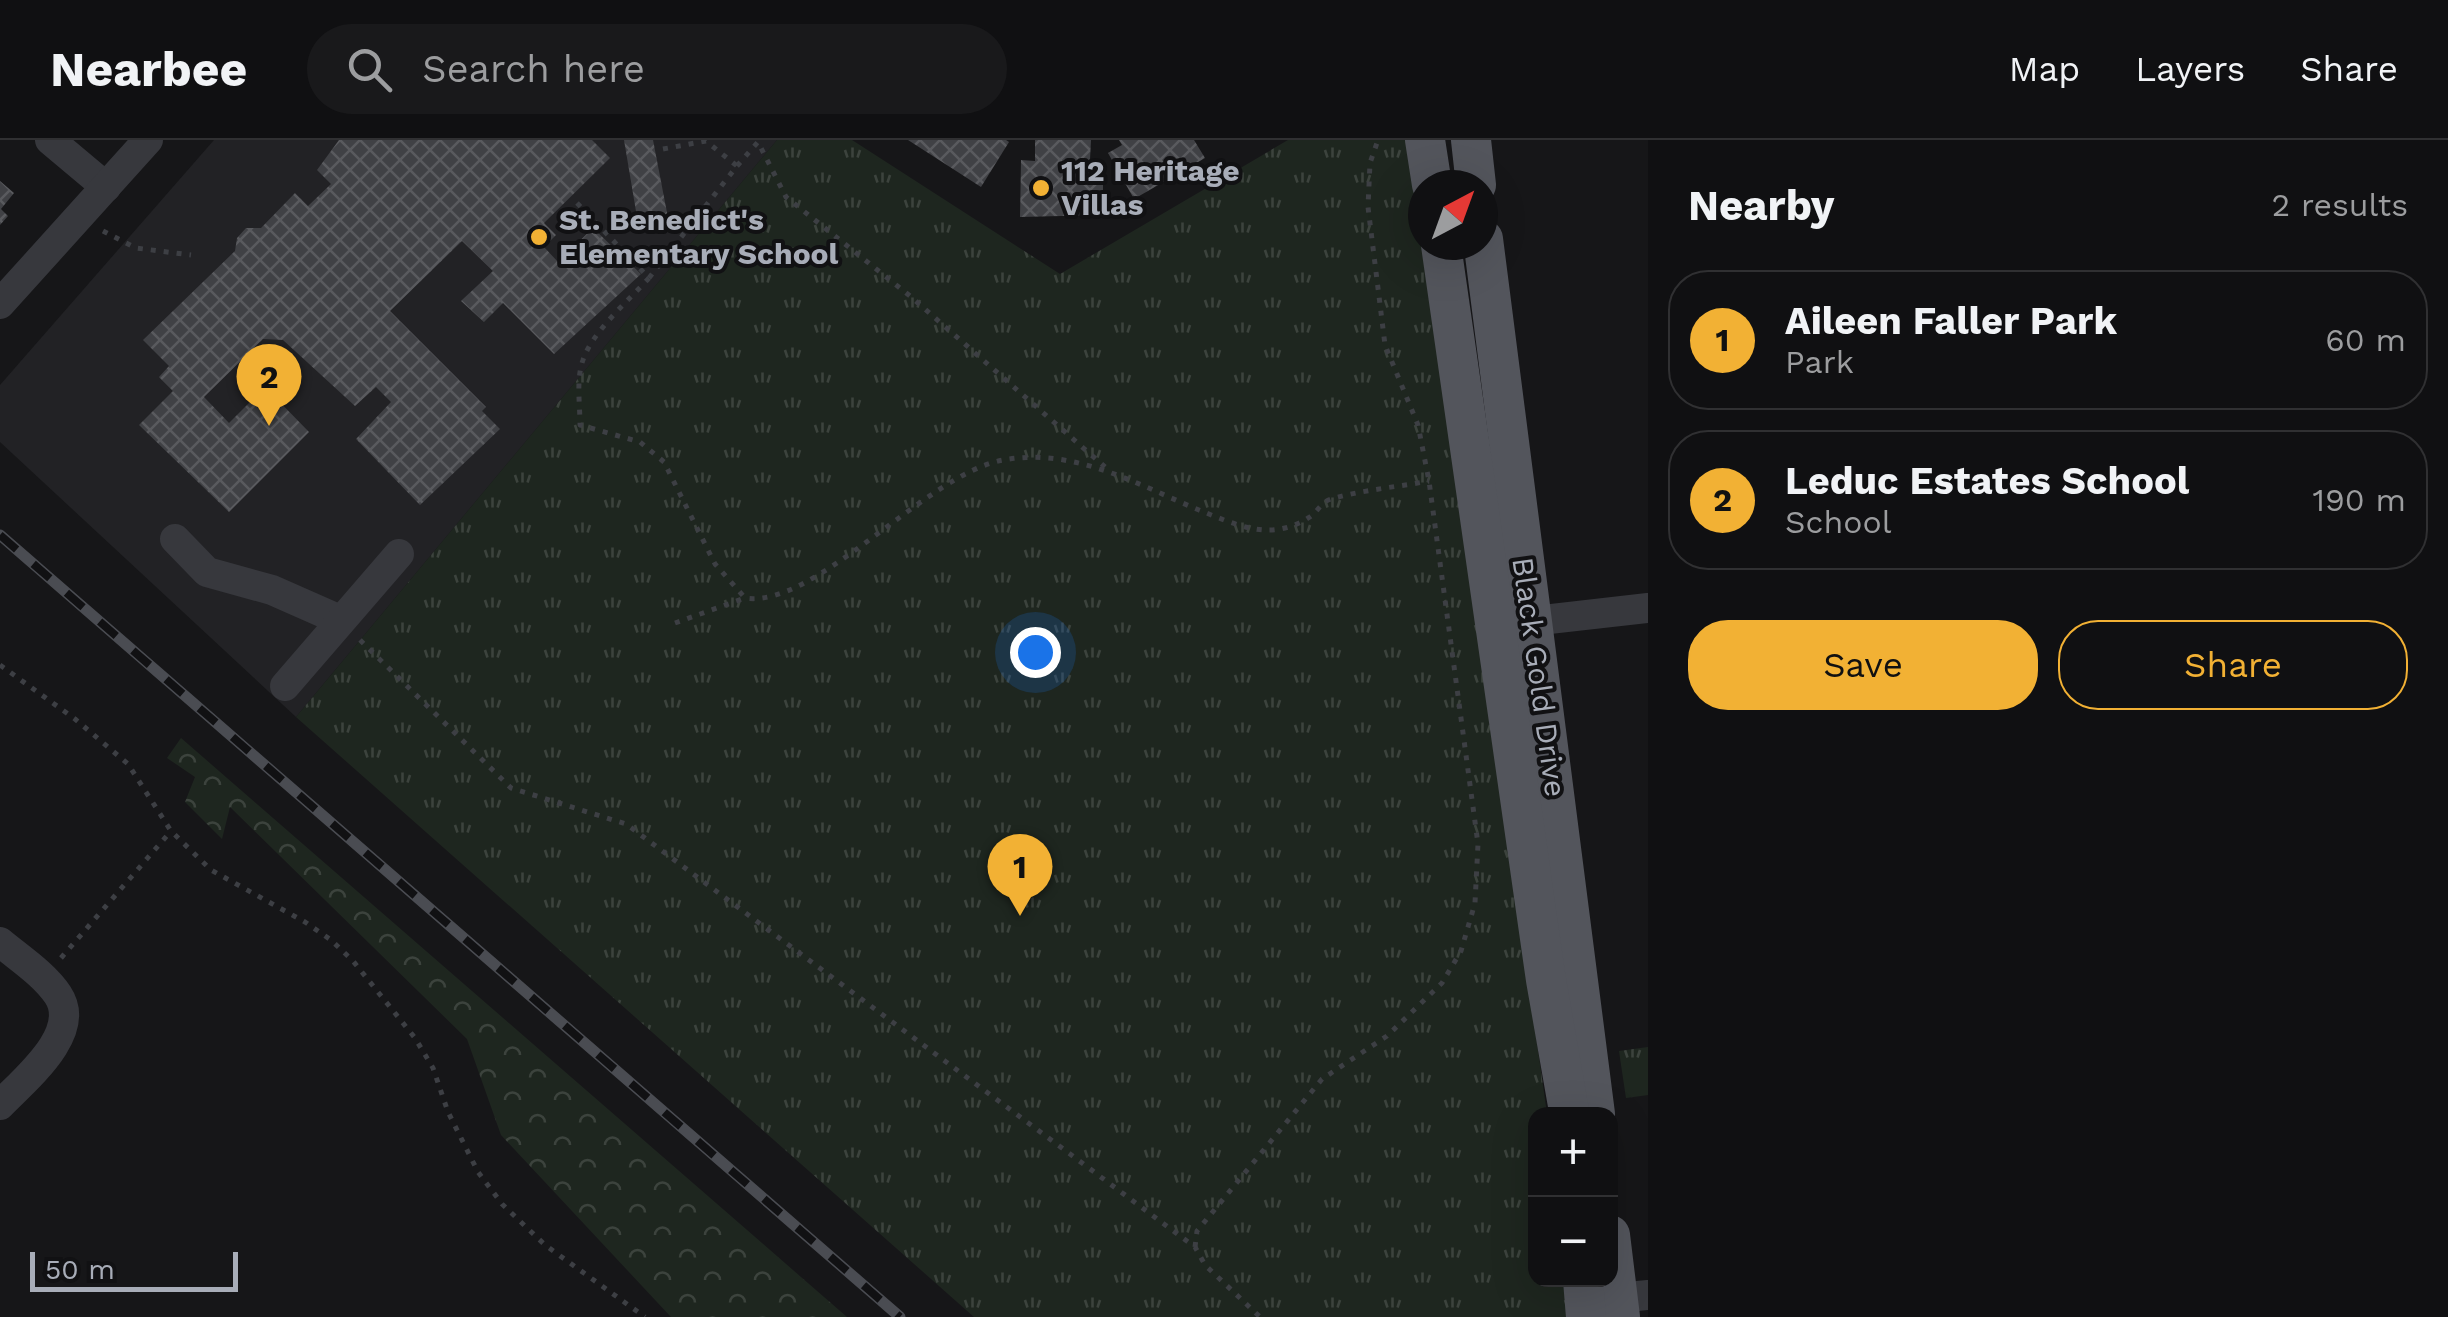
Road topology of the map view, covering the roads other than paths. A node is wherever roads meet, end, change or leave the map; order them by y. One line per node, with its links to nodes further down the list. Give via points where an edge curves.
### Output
1 (50, 140): 7 (street)
2 (148, 140): 7 (street)
3 (1425, 140): 5 (main road)
4 (1471, 140): 6 (main road)
5 (1430, 170)
6 (1474, 170)
7 (106, 187): 10 (street)
8 (1444, 260): 15 (main road, Black Gold Drive)
9 (1485, 260): 15 (main road, Black Gold Drive)
10 (0, 304)
11 (175, 540): 14 (street, via 207,572 272,590)
12 (399, 554): 14 (street)
13 (1648, 608): 15 (street)
14 (340, 620): 16 (street)
15 (1513, 623): 19 (main road, Black Gold Drive, via 1546,980); 20 (main road, Black Gold Drive)
16 (286, 686)
17 (0, 942): 18 (street, via 56,992 65,1024)
18 (0, 1106)
19 (1569, 1107)
20 (1594, 1107)

